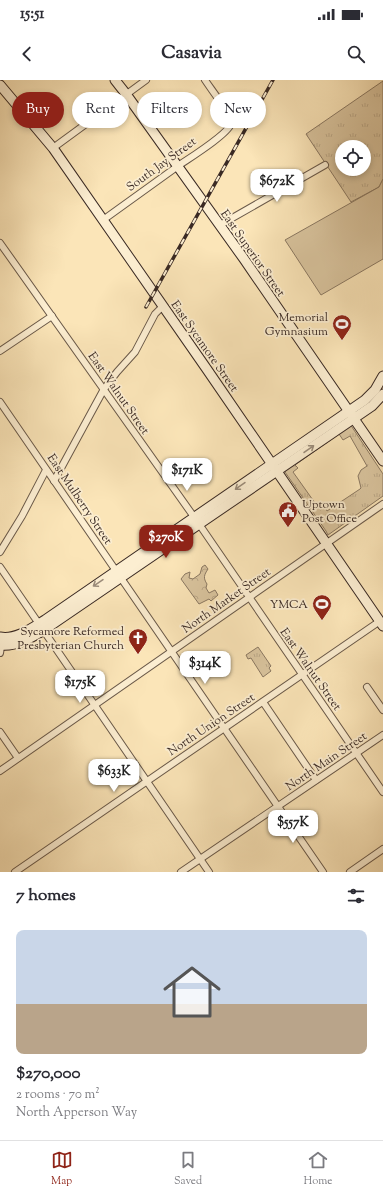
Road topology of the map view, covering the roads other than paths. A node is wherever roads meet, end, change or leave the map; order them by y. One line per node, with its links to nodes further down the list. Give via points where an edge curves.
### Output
1 (115, 80): 5 (main road, East Superior Street)
2 (146, 80): 6 (street)
3 (205, 80): 11 (street, South Jay Street, via 231,122 226,131)
4 (0, 85): 9 (main road, East Sycamore Street)
5 (124, 92)
6 (129, 92)
7 (129, 98): 11 (main road, East Superior Street)
8 (80, 128): 9 (street)
9 (53, 148): 12 (main road, East Sycamore Street)
10 (325, 165): 13 (street)
11 (178, 166): 12 (street, South Jay Street); 13 (main road, East Superior Street)
12 (103, 220): 15 (main road, East Sycamore Street)
13 (220, 225): 22 (main road, East Superior Street)
14 (0, 243): 16 (street, East Walnut Street)
15 (163, 306): 19 (street, via 155,314 135,352); 24 (main road, East Sycamore Street)
16 (52, 316): 17 (street); 19 (street, East Walnut Street)
17 (0, 351)
18 (383, 376): 22 (main road, via 366,400)
19 (104, 389): 26 (street); 28 (street, East Walnut Street)
20 (383, 394): 22 (main road, via 372,406)
21 (0, 402): 25 (street, East Mulberry Street)
22 (351, 415): 23 (main road, East Superior Street); 24 (main road)
23 (383, 461)
24 (274, 467): 28 (main road); 29 (main road, East Sycamore Street)
25 (46, 470): 26 (street, East Mulberry Street); 30 (street)
26 (54, 480): 32 (street, East Mulberry Street)
27 (383, 504): 29 (street, North Market Street)
28 (196, 521): 32 (main road); 33 (street, East Walnut Street)
29 (327, 544): 33 (street, North Market Street); 34 (main road, East Sycamore Street)
30 (0, 552)
31 (0, 567): 35 (street)
32 (118, 574): 35 (main road); 37 (street, East Mulberry Street)
33 (249, 598): 37 (street, North Market Street); 38 (street, East Walnut Street)
34 (382, 622): 38 (street, North Union Street)
35 (42, 627): 36 (main road, via 25,641); 41 (street)
36 (1, 644)
37 (171, 651): 41 (street, North Market Street); 43 (street, East Mulberry Street)
38 (302, 675): 40 (street, North Union Street); 46 (street, East Walnut Street)
39 (367, 687): 42 (street)
40 (263, 702): 43 (street, North Union Street); 49 (street)
41 (95, 704): 47 (street, North Market Street); 50 (street)
42 (383, 710)
43 (224, 729): 50 (street, North Union Street); 52 (street, East Mulberry Street)
44 (0, 732): 47 (street)
45 (383, 735): 46 (street, North Main Street)
46 (357, 753): 49 (street, North Main Street); 51 (street, East Walnut Street)
47 (18, 758): 48 (street, North Market Street)
48 (0, 771)
49 (316, 780): 52 (street, North Main Street)
50 (147, 781): 54 (street); 55 (street, North Union Street)
51 (383, 792)
52 (278, 806): 54 (street, North Main Street); 58 (street, East Mulberry Street)
53 (383, 849): 59 (street)
54 (200, 859): 56 (street, North Main Street); 57 (street)
55 (15, 872)
56 (181, 872)
57 (209, 872)
58 (323, 872)
59 (350, 872)

